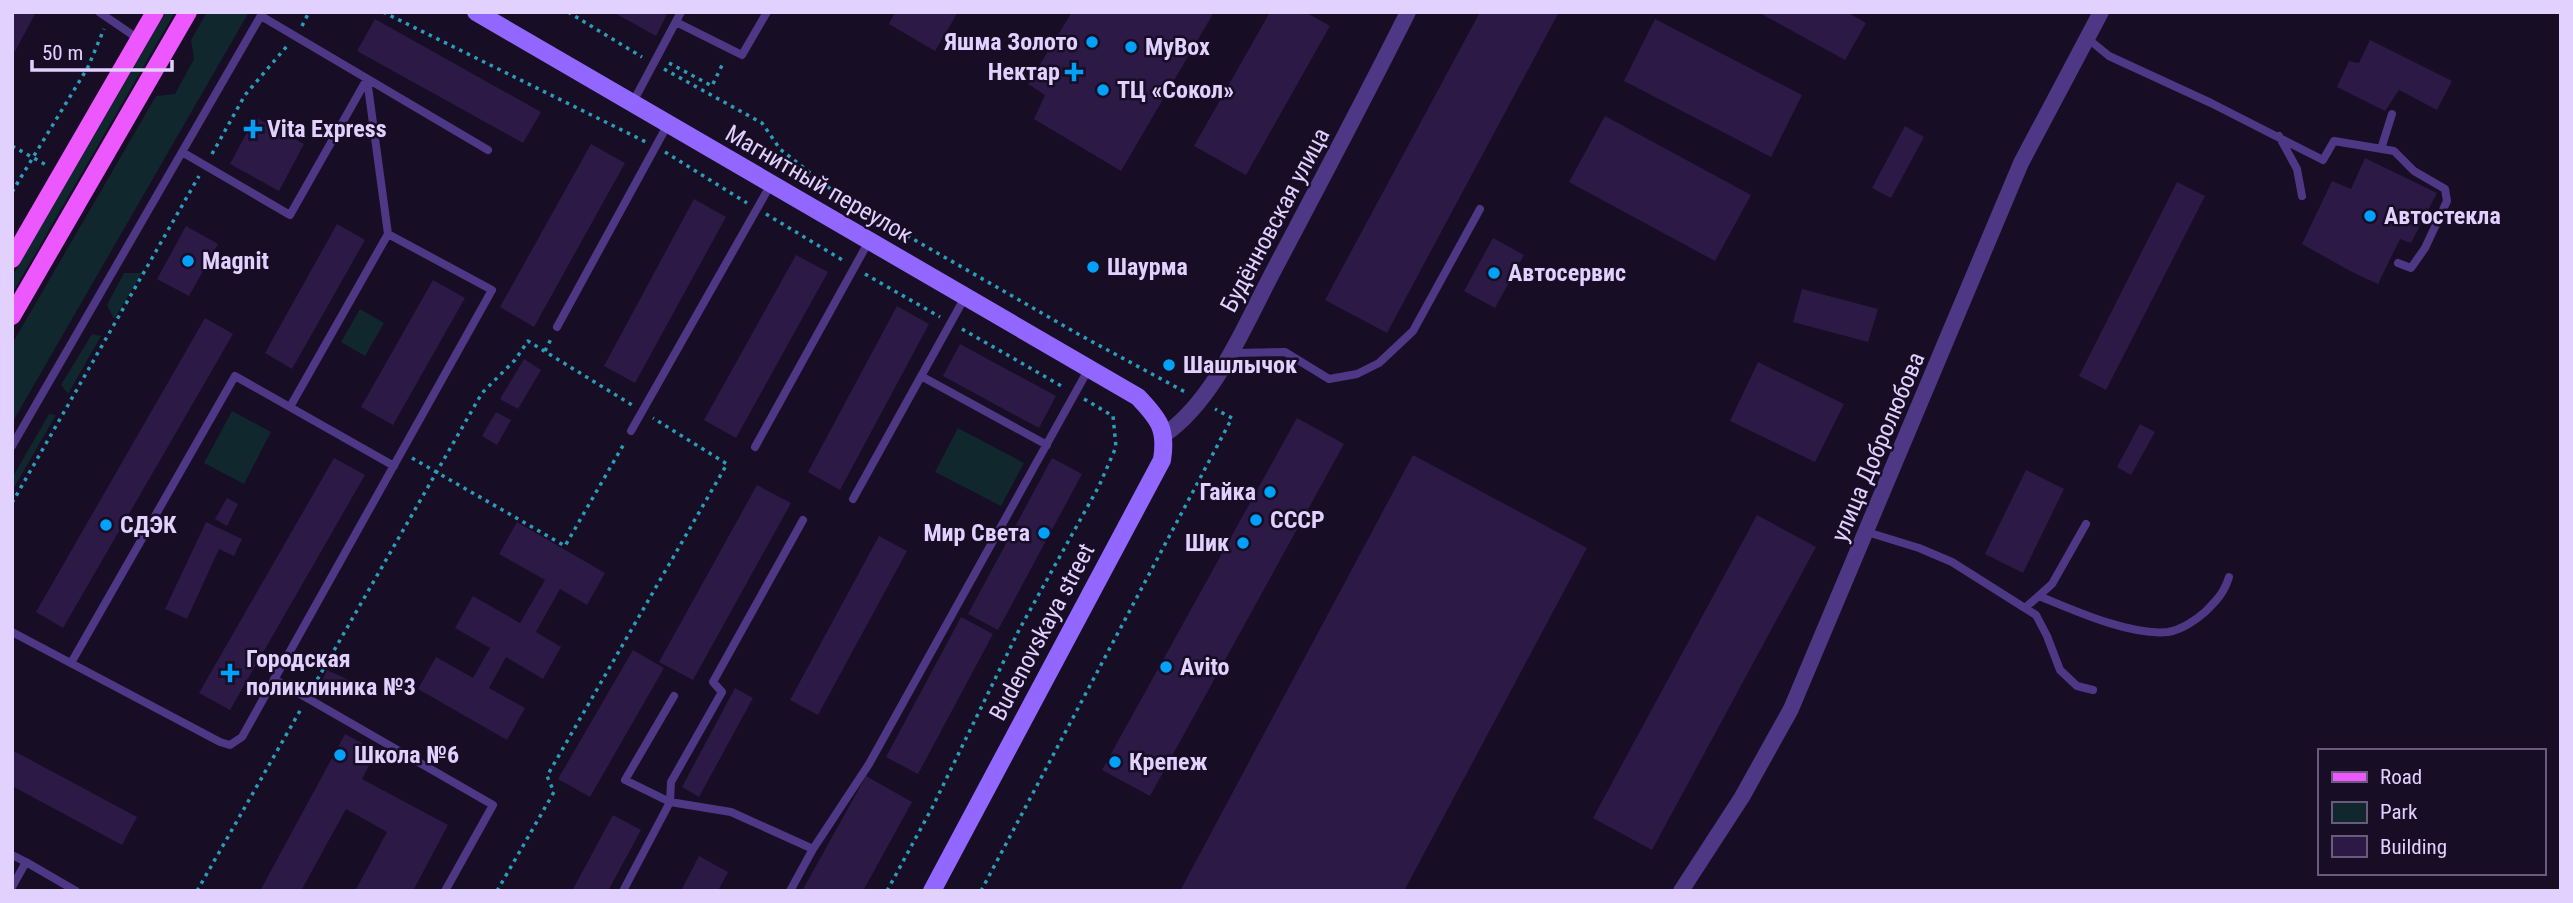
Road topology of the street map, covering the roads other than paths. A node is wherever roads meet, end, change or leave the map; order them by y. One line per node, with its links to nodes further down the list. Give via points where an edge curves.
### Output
1 (99, 12): 12 (lane)
2 (155, 12): 12 (main road)
3 (188, 12): 29 (main road)
4 (476, 12): 14 (main road, Магнитный переулок)
5 (681, 12): 10 (lane)
6 (767, 12): 10 (lane, via 742,55)
7 (1408, 12): 31 (street, Будённовская улица)
8 (2101, 12): 11 (street, улица Добролюбова)
9 (262, 14): 13 (lane); 20 (lane)
10 (676, 22): 14 (lane)
11 (2087, 38): 17 (lane, via 2109,56); 44 (street, улица Добролюбова, via 2021,163)
12 (140, 40): 26 (main road)
13 (367, 79): 19 (lane); 20 (lane, via 290,215); 24 (lane)
14 (632, 103): 16 (main road, Магнитный переулок)
15 (2392, 114): 18 (lane)
16 (668, 124): 21 (main road, Магнитный переулок); 30 (lane)
17 (2278, 136): 18 (lane, via 2323,160 2334,141); 22 (lane, via 2297,169)
18 (2381, 149): 27 (lane, via 2394,152 2414,171 2445,189 2447,201 2411,268)
19 (488, 150)
20 (182, 152): 38 (lane)
21 (771, 184): 25 (main road, Магнитный переулок); 35 (lane)
22 (2302, 196)
23 (1480, 209): 31 (lane, via 1413,331 1379,363 1357,374 1329,379 1285,352)
24 (388, 234): 34 (lane); 40 (lane, via 492,290)
25 (869, 241): 28 (main road, Магнитный переулок); 39 (lane)
26 (12, 259)
27 (2398, 263)
28 (965, 297): 32 (main road, Магнитный переулок); 33 (lane)
29 (12, 316)
30 (557, 327)
31 (1230, 353): 36 (street, Будённовская улица, via 1200,401)
32 (1089, 369): 36 (main road, Магнитный переулок, via 1138,397 1157,417); 37 (lane)
33 (921, 376): 37 (lane); 41 (lane)
34 (290, 407): 40 (lane); 49 (lane, via 235,376)
35 (631, 431)
36 (1164, 435): 62 (main road, Budenovskaya street, via 1162,460)
37 (1047, 444): 54 (lane, via 869,764)
38 (12, 446)
39 (755, 447)
40 (394, 466): 50 (lane)
41 (852, 499)
42 (803, 520): 53 (lane, via 713,682 722,692 671,782)
43 (2086, 524): 46 (lane, via 2052,584)
44 (1867, 532): 47 (lane, via 1952,562); 63 (street, улица Добролюбова, via 1791,709 1742,797)
45 (2229, 577): 46 (lane, via 2223,594 2197,620 2169,632 2092,618)
46 (2039, 596): 47 (lane)
47 (2025, 608): 51 (lane, via 2036,615 2060,670 2077,686)
48 (12, 632): 49 (lane)
49 (71, 663): 50 (lane, via 230,745 242,737)
50 (274, 680): 59 (lane, via 493,805)
51 (2093, 690)
52 (674, 696): 53 (lane, via 625,780)
53 (670, 802): 54 (lane, via 731,812); 60 (lane)
54 (813, 849): 61 (lane)
55 (12, 855): 56 (lane)
56 (26, 862): 57 (lane); 58 (lane)
57 (12, 887)
58 (76, 891)
59 (444, 891)
60 (623, 891)
61 (790, 891)
62 (932, 891)
63 (1681, 891)

